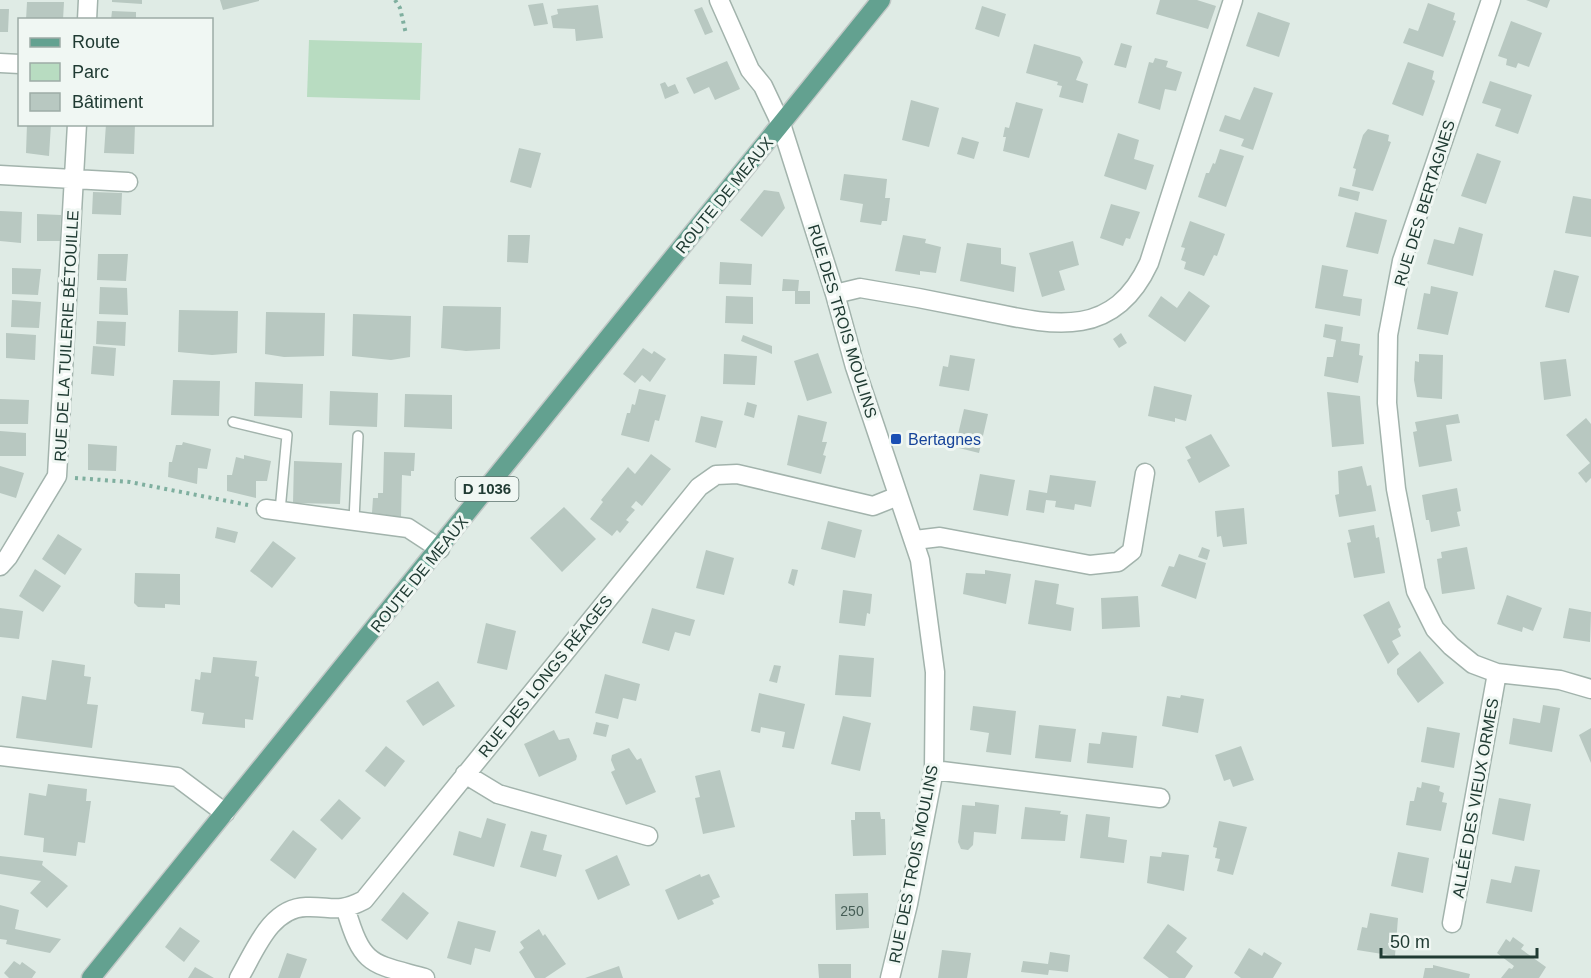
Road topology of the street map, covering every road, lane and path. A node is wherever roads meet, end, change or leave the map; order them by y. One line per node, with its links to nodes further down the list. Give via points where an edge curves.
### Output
1 (88, 0): 7 (street)
2 (395, 0): 8 (path)
3 (719, 0): 11 (street, RUE DES TROIS MOULINS, via 750,70)
4 (880, 0): 11 (main road, ROUTE DE MEAUX / D 1036)
5 (1233, 0): 16 (street, via 1149,263 1140,283 1114,308 1086,321 1052,325 860,288)
6 (1491, 0): 27 (street, RUE DES BERTAGNES, via 1402,261 1388,335 1387,403 1396,489 1416,591 1435,629 1451,646 1473,664)
7 (87, 18)
8 (406, 34)
9 (0, 63): 10 (street)
10 (18, 64)
11 (781, 124): 16 (street, RUE DES TROIS MOULINS); 25 (main road, ROUTE DE MEAUX / D 1036)
12 (77, 126): 14 (street, RUE DE LA TUILERIE BÉTOUILLE)
13 (0, 175): 14 (street)
14 (75, 181): 15 (street); 20 (street, RUE DE LA TUILERIE BÉTOUILLE)
15 (128, 182)
16 (836, 294): 21 (street, RUE DES TROIS MOULINS, via 855,367)
17 (233, 422): 22 (lane, via 287,435)
18 (358, 436): 23 (lane)
19 (1145, 473): 24 (street, via 1132,551 1118,562 1090,565 940,537)
20 (57, 476): 22 (path, via 130,482); 26 (street, RUE DE LA TUILERIE BÉTOUILLE)
21 (898, 496): 24 (street, RUE DES TROIS MOULINS); 31 (street, RUE DES LONGS RÉAGES, via 873,506 737,474 716,474 699,488)
22 (273, 510): 23 (street)
23 (354, 520): 25 (street, via 408,528)
24 (915, 540): 30 (street, RUE DES TROIS MOULINS, via 935,672)
25 (440, 549): 33 (main road, ROUTE DE MEAUX / D 1036)
26 (0, 566)
27 (1497, 673): 28 (street, RUE DES BERTAGNES); 36 (street, ALLÉE DES VIEUX ORMES)
28 (1591, 689)
29 (0, 756): 33 (street, via 177,777)
30 (934, 770): 32 (street); 40 (street, RUE DES TROIS MOULINS)
31 (465, 774): 34 (street, via 498,794); 35 (street, RUE DES LONGS RÉAGES, via 364,900)
32 (1160, 798)
33 (225, 813): 37 (main road, ROUTE DE MEAUX / D 1036)
34 (648, 836)
35 (346, 910): 38 (street, via 287,910 271,924); 39 (street, via 363,954 380,965)
36 (1452, 923)
37 (91, 978)
38 (239, 978)
39 (425, 978)
40 (890, 978)

